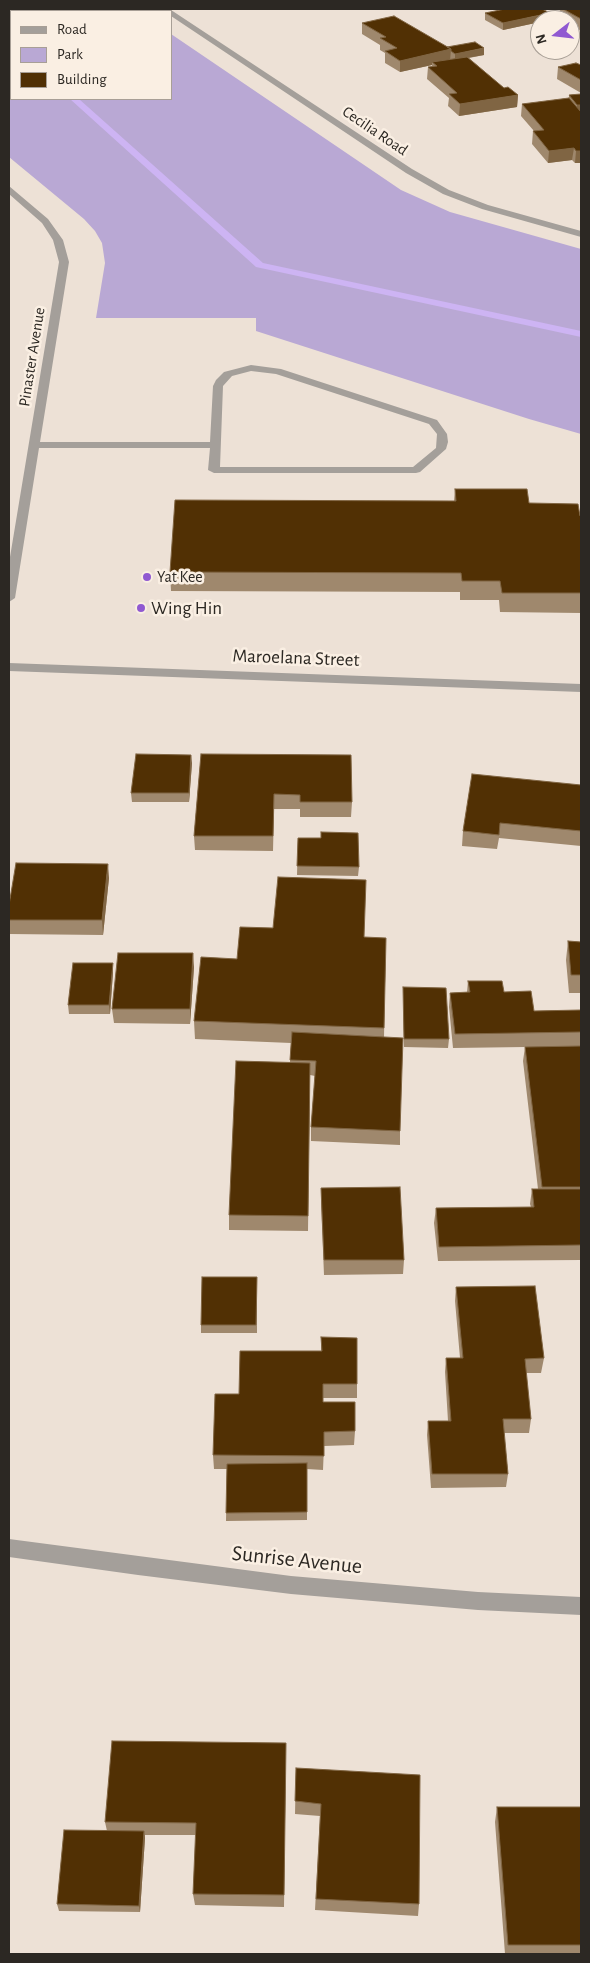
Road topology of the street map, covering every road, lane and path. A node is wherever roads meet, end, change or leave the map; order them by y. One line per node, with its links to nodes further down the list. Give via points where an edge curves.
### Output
1 (172, 12): 3 (street, Cecilia Road, via 401,166 446,192 485,207)
2 (9, 189): 4 (street, Pinaster Avenue, via 45,221 58,240 64,262)
3 (581, 234)
4 (34, 445): 5 (street); 6 (street, Pinaster Avenue)
5 (215, 445): 5 (street, via 218,386 221,380 238,370 251,368 277,371 432,422 442,434 443,442 441,449 416,470 214,470)
6 (9, 598)
7 (9, 667): 8 (street, Maroelana Street)
8 (581, 688)
9 (9, 1548): 10 (street, Sunrise Avenue, via 291,1585 478,1602)
10 (581, 1606)

